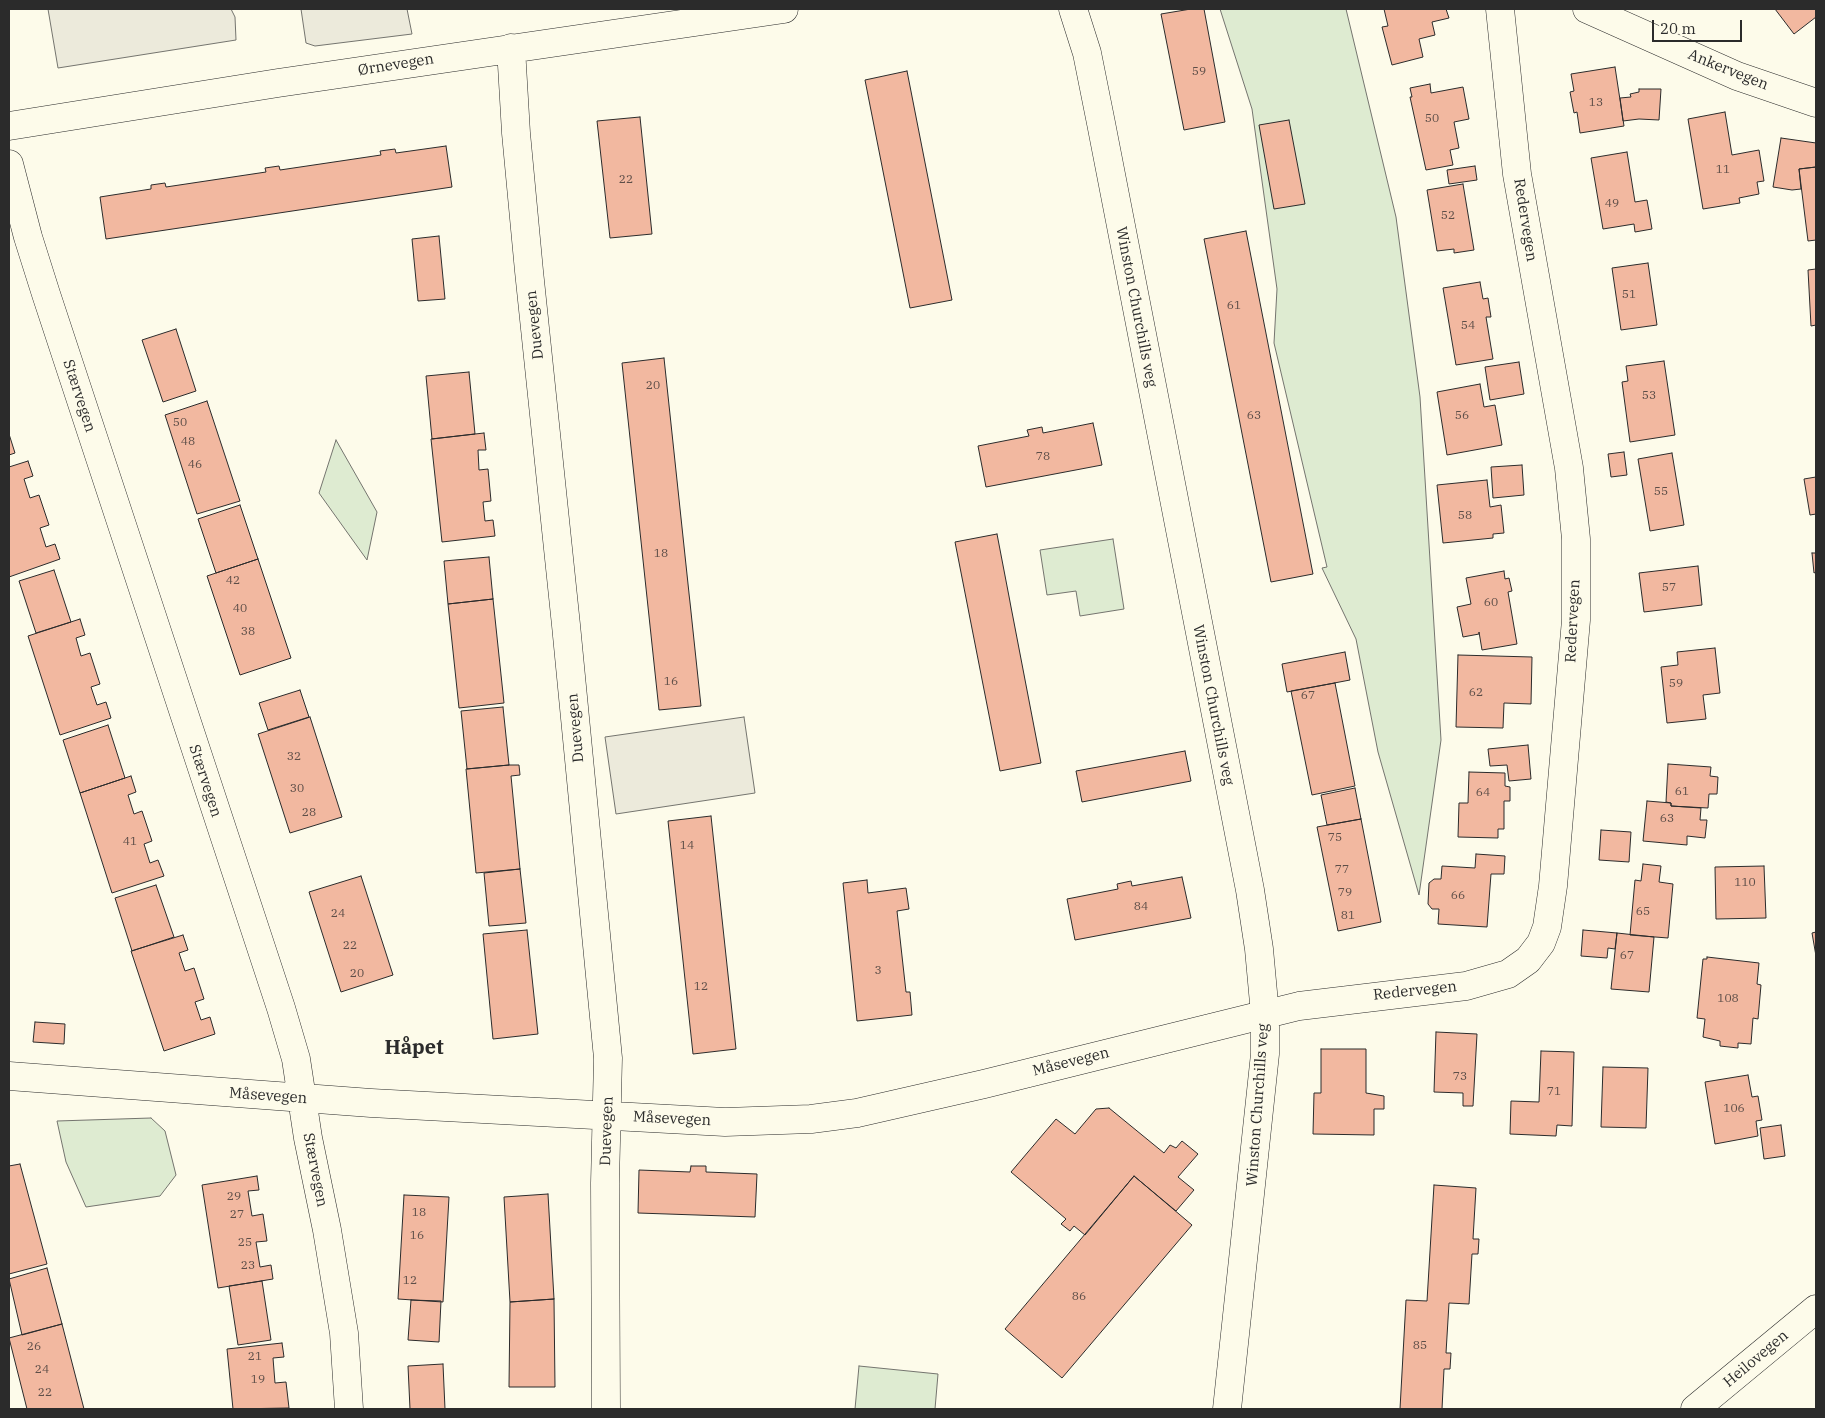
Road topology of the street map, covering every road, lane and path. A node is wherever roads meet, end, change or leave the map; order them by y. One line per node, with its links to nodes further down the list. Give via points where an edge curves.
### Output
1 (784, 9): 5 (street, Ørnevegen)
2 (1073, 9): 9 (street, Winston Churchills veg, via 1087,53 1250,890)
3 (1500, 9): 9 (street, Redervegen, via 1517,174 1566,452 1576,539 1576,620 1559,830 1547,927 1541,943 1528,960 1508,974 1488,981 1299,1006)
4 (1587, 9): 6 (street, Ankervegen, via 1737,76)
5 (511, 48): 7 (street, Ørnevegen); 12 (street, Duevegen, via 528,271 608,1058)
6 (1816, 103)
7 (9, 126)
8 (9, 164): 11 (street, Stærvegen, via 46,294 281,1008)
9 (1265, 1014): 12 (street, Måsevegen, via 857,1113 811,1119 726,1122); 16 (street, Winston Churchills veg, via 1262,1092)
10 (9, 1076): 11 (street, Måsevegen)
11 (303, 1098): 12 (street, Måsevegen); 14 (street, Stærvegen, via 344,1333)
12 (606, 1115): 15 (street, Duevegen)
13 (1816, 1309): 17 (street, Heilovegen)
14 (349, 1409)
15 (606, 1409)
16 (1227, 1409)
17 (1695, 1409)

